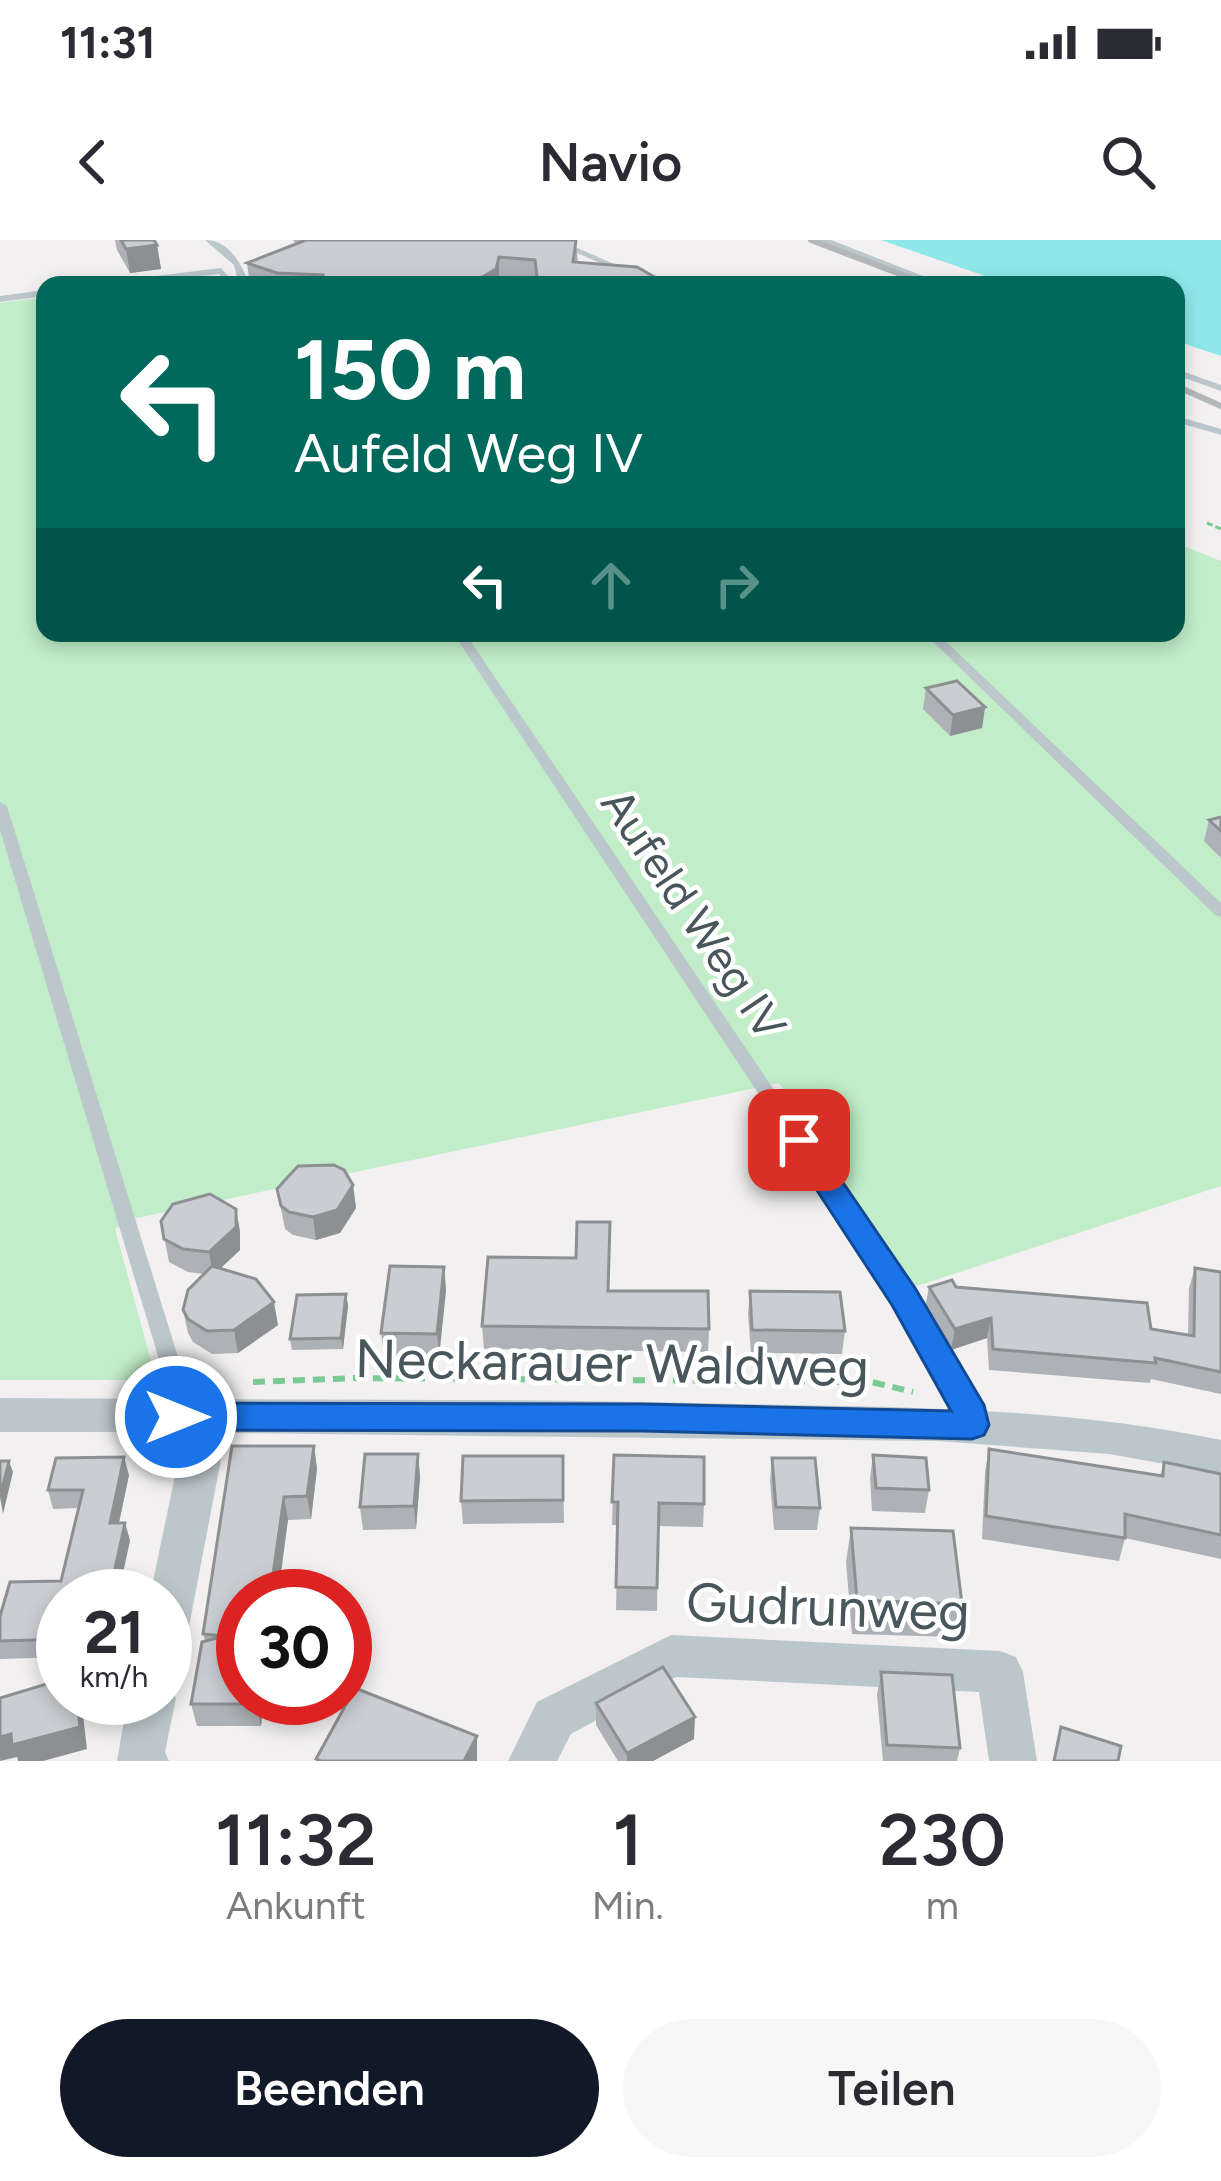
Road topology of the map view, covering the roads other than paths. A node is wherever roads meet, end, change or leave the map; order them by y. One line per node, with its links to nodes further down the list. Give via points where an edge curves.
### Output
1 (209, 240): 6 (lane)
2 (553, 240): 7 (lane)
3 (824, 240): 8 (lane)
4 (180, 276): 5 (lane)
5 (225, 276)
6 (241, 276)
7 (636, 276)
8 (918, 276)
9 (36, 294): 10 (lane)
10 (0, 299)
11 (1185, 375): 12 (lane)
12 (1221, 388)
13 (1185, 422): 14 (lane)
14 (1221, 432)
15 (465, 642): 21 (lane, Aufeld Weg IV, via 903,1296)
16 (939, 642): 18 (lane)
17 (0, 806): 20 (lane)
18 (1221, 912)
19 (0, 1415): 20 (street, Neckarauer Waldweg)
20 (192, 1416): 21 (street, Neckarauer Waldweg); 23 (street)
21 (972, 1425): 22 (street, Neckarauer Waldweg, via 1111,1436)
22 (1221, 1457)
23 (173, 1569)
24 (147, 1725): 25 (street)
25 (140, 1760)
26 (532, 1761): 27 (street, Gudrunweg, via 554,1718 671,1656 1000,1672)
27 (1012, 1761)

